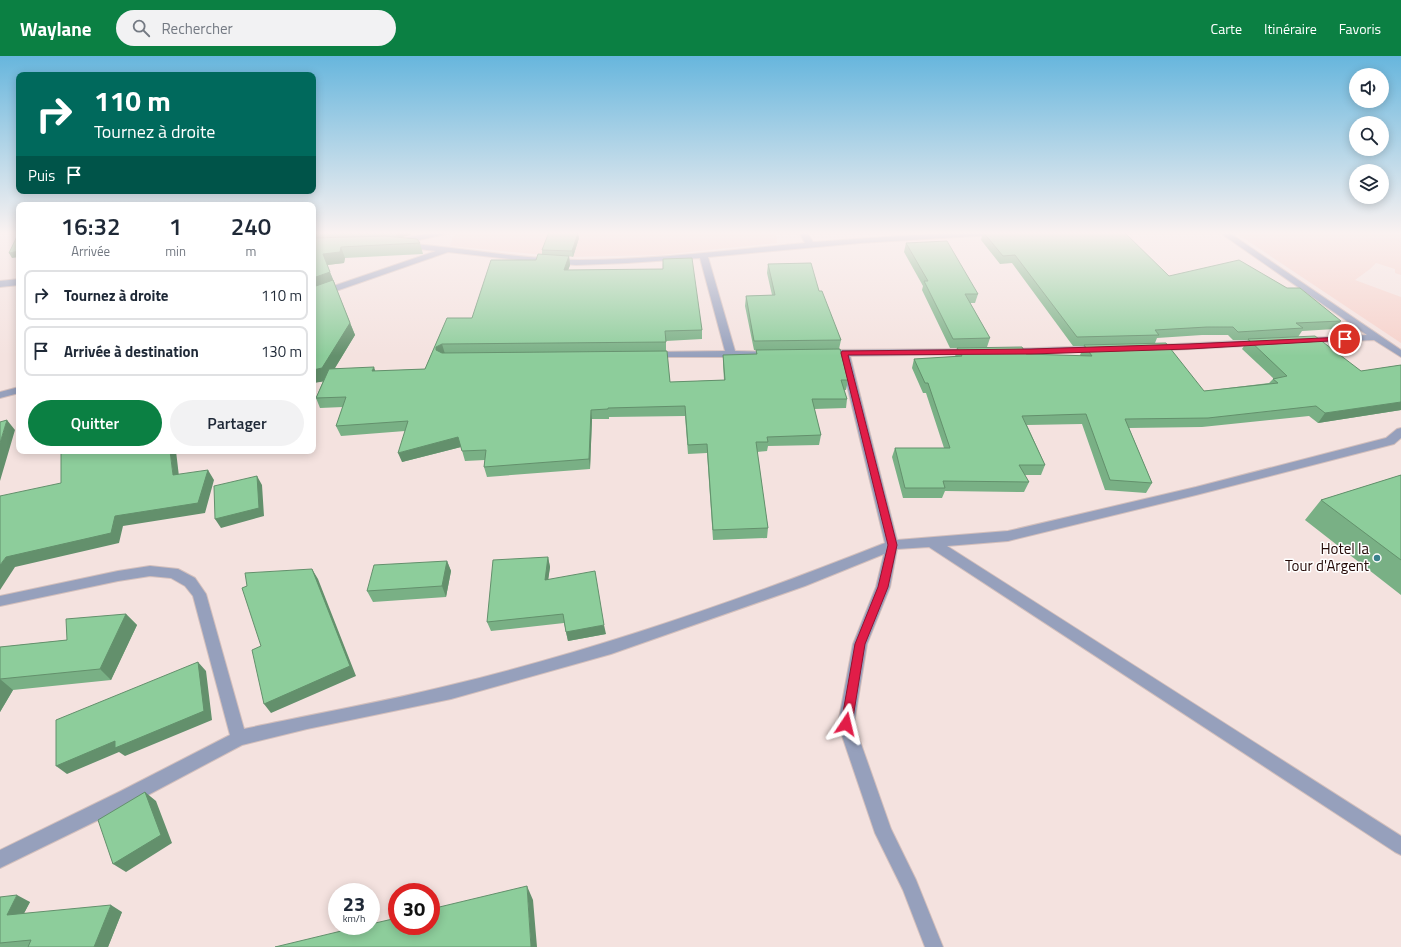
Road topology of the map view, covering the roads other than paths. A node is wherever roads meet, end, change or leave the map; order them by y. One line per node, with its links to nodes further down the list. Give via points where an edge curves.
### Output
1 (377, 274): 6 (street)
2 (708, 274): 17 (street)
3 (1284, 274): 7 (street)
4 (16, 282): 5 (street)
5 (0, 284)
6 (316, 295)
7 (1376, 337): 8 (street); 18 (street)
8 (1298, 341)
9 (1274, 342): 10 (street)
10 (1141, 348)
11 (1110, 349): 13 (street)
12 (984, 352): 16 (street)
13 (1000, 352)
14 (784, 353): 17 (street)
15 (814, 353): 16 (street)
16 (844, 353): 24 (street)
17 (731, 354): 19 (street)
18 (1401, 354)
19 (644, 356)
20 (16, 391): 21 (street)
21 (0, 395)
22 (1401, 432): 23 (street, via 1390,441 1008,536)
23 (933, 543): 24 (street); 27 (street)
24 (892, 545): 26 (street, via 800,582 611,648 451,692); 29 (street, via 883,587 860,644 846,724 884,833 910,886)
25 (0, 601): 26 (street, via 118,576 150,572 173,573 190,582 199,594)
26 (239, 738): 28 (street, via 125,798)
27 (1401, 846)
28 (0, 859)
29 (934, 947)

